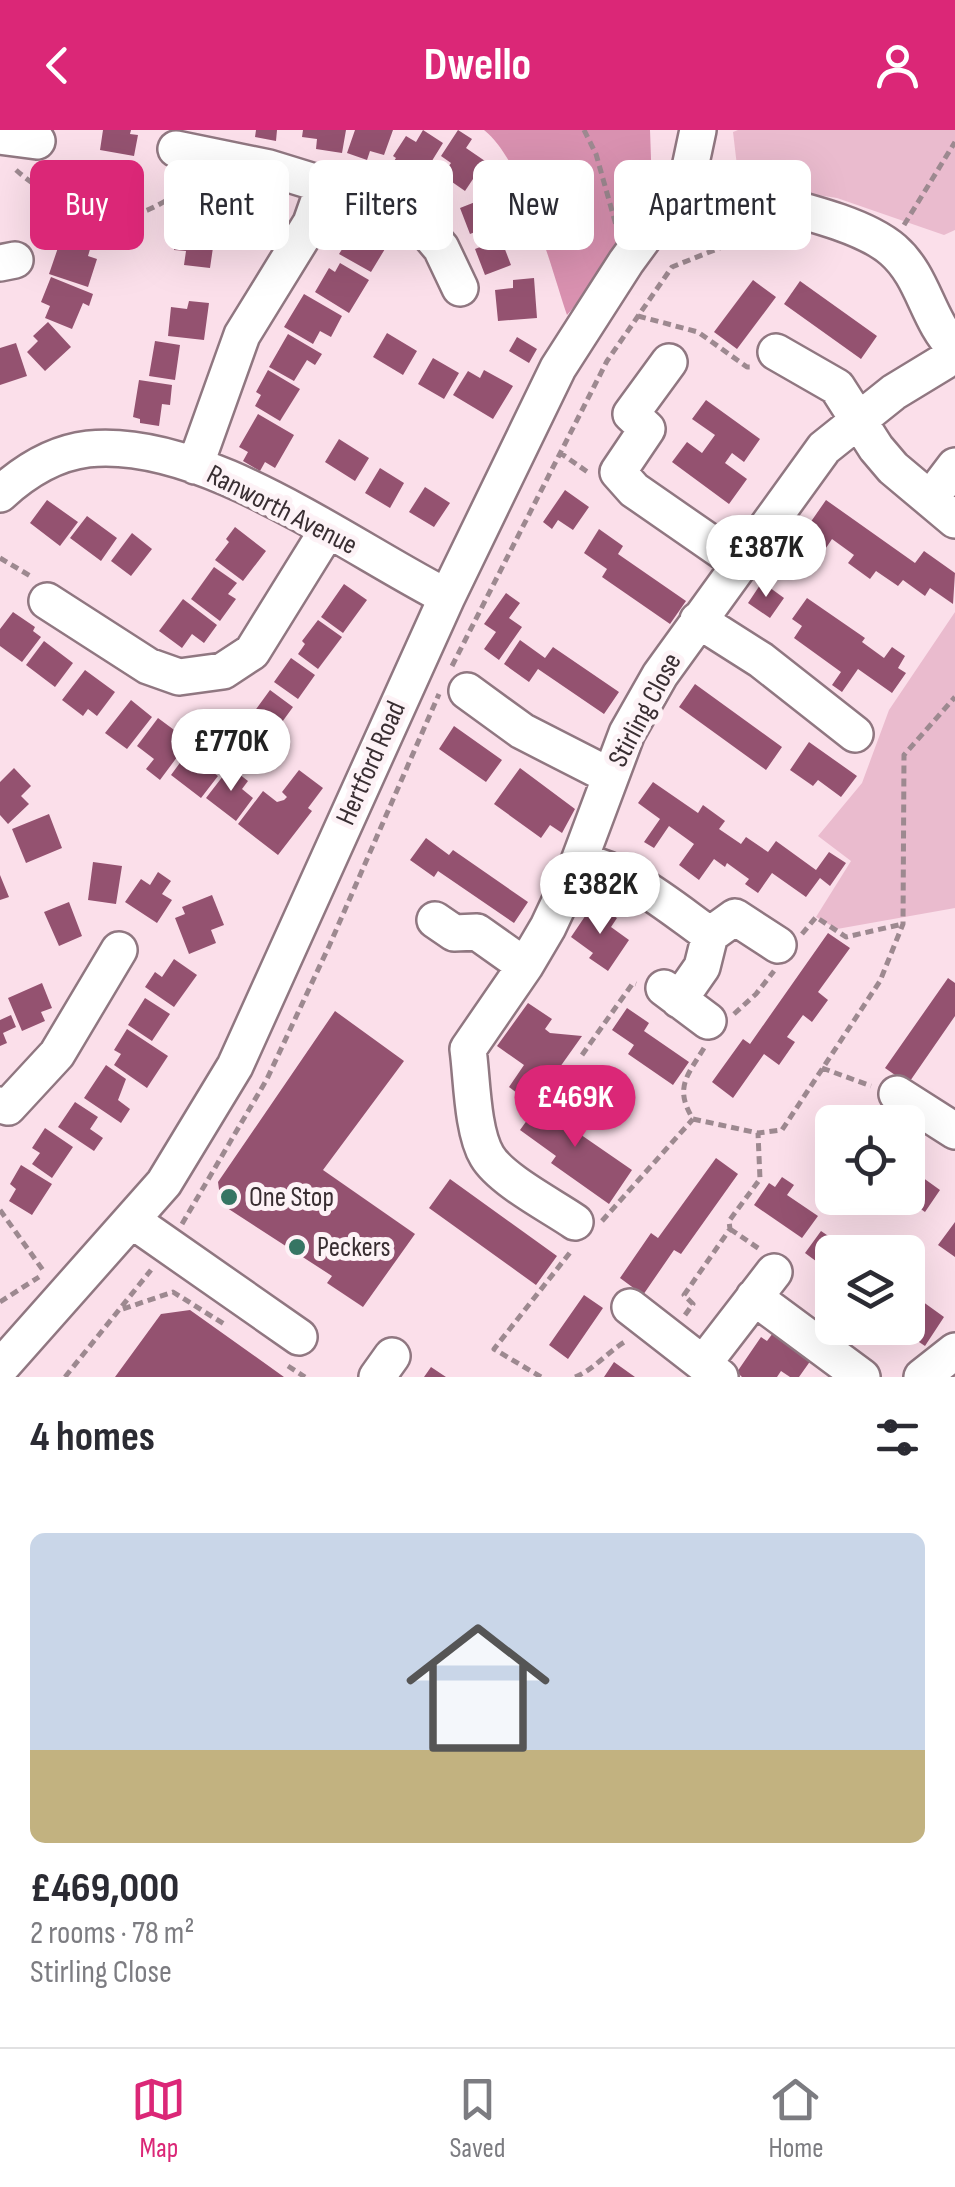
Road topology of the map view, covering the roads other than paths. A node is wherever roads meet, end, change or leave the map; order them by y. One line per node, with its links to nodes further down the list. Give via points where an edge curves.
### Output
1 (698, 130): 5 (street, Hertford Road)
2 (37, 140): 4 (street)
3 (176, 149): 6 (street, via 215,176 268,168)
4 (6, 152)
5 (691, 160)
6 (309, 181)
7 (811, 216): 12 (street, via 890,247 910,268)
8 (309, 226): 16 (street, via 242,336)
9 (442, 250): 11 (street)
10 (635, 250): 22 (street, Hertford Road, via 558,368)
11 (460, 288)
12 (955, 348): 15 (street, Stirling Close, via 946,361)
13 (776, 352): 15 (street, via 837,387)
14 (669, 362): 21 (street, via 631,414 646,429 618,472 669,530)
15 (858, 418): 19 (street, via 892,468); 21 (street, Stirling Close, via 824,448)
16 (196, 466): 18 (street, Ranworth Avenue, via 152,452 85,449 46,461); 20 (street, Ranworth Avenue)
17 (955, 466): 19 (street)
18 (0, 494)
19 (943, 510)
20 (328, 531): 22 (street, Ranworth Avenue); 23 (street, via 252,652 224,671 179,677 148,666 98,615)
21 (738, 562): 24 (street, Stirling Close)
22 (447, 597): 38 (street, Hertford Road, via 235,1066)
23 (47, 602)
24 (698, 620): 26 (street, Stirling Close, via 771,647 796,689); 27 (street, Stirling Close, via 626,733)
25 (453, 682): 27 (street, via 522,731)
26 (855, 734)
27 (610, 776): 28 (street, Stirling Close)
28 (580, 860): 30 (street, via 636,881); 33 (street, Stirling Close)
29 (435, 920): 33 (street, via 454,933 477,932)
30 (710, 936): 32 (street, via 735,917); 34 (street, via 702,967 671,994)
31 (119, 950): 36 (street, via 84,980 57,1054)
32 (785, 950)
33 (526, 966): 39 (street, Stirling Close, via 468,1049 480,1139 503,1172)
34 (718, 1024)
35 (897, 1094): 37 (street)
36 (3, 1111)
37 (955, 1131)
38 (133, 1221): 41 (street); 43 (street, Hertford Road, via 56,1285)
39 (575, 1222)
40 (649, 1322): 44 (street)
41 (286, 1346)
42 (955, 1351): 46 (street)
43 (0, 1368)
44 (712, 1370): 45 (street, via 730,1330 764,1284)
45 (862, 1377)
46 (922, 1377)

